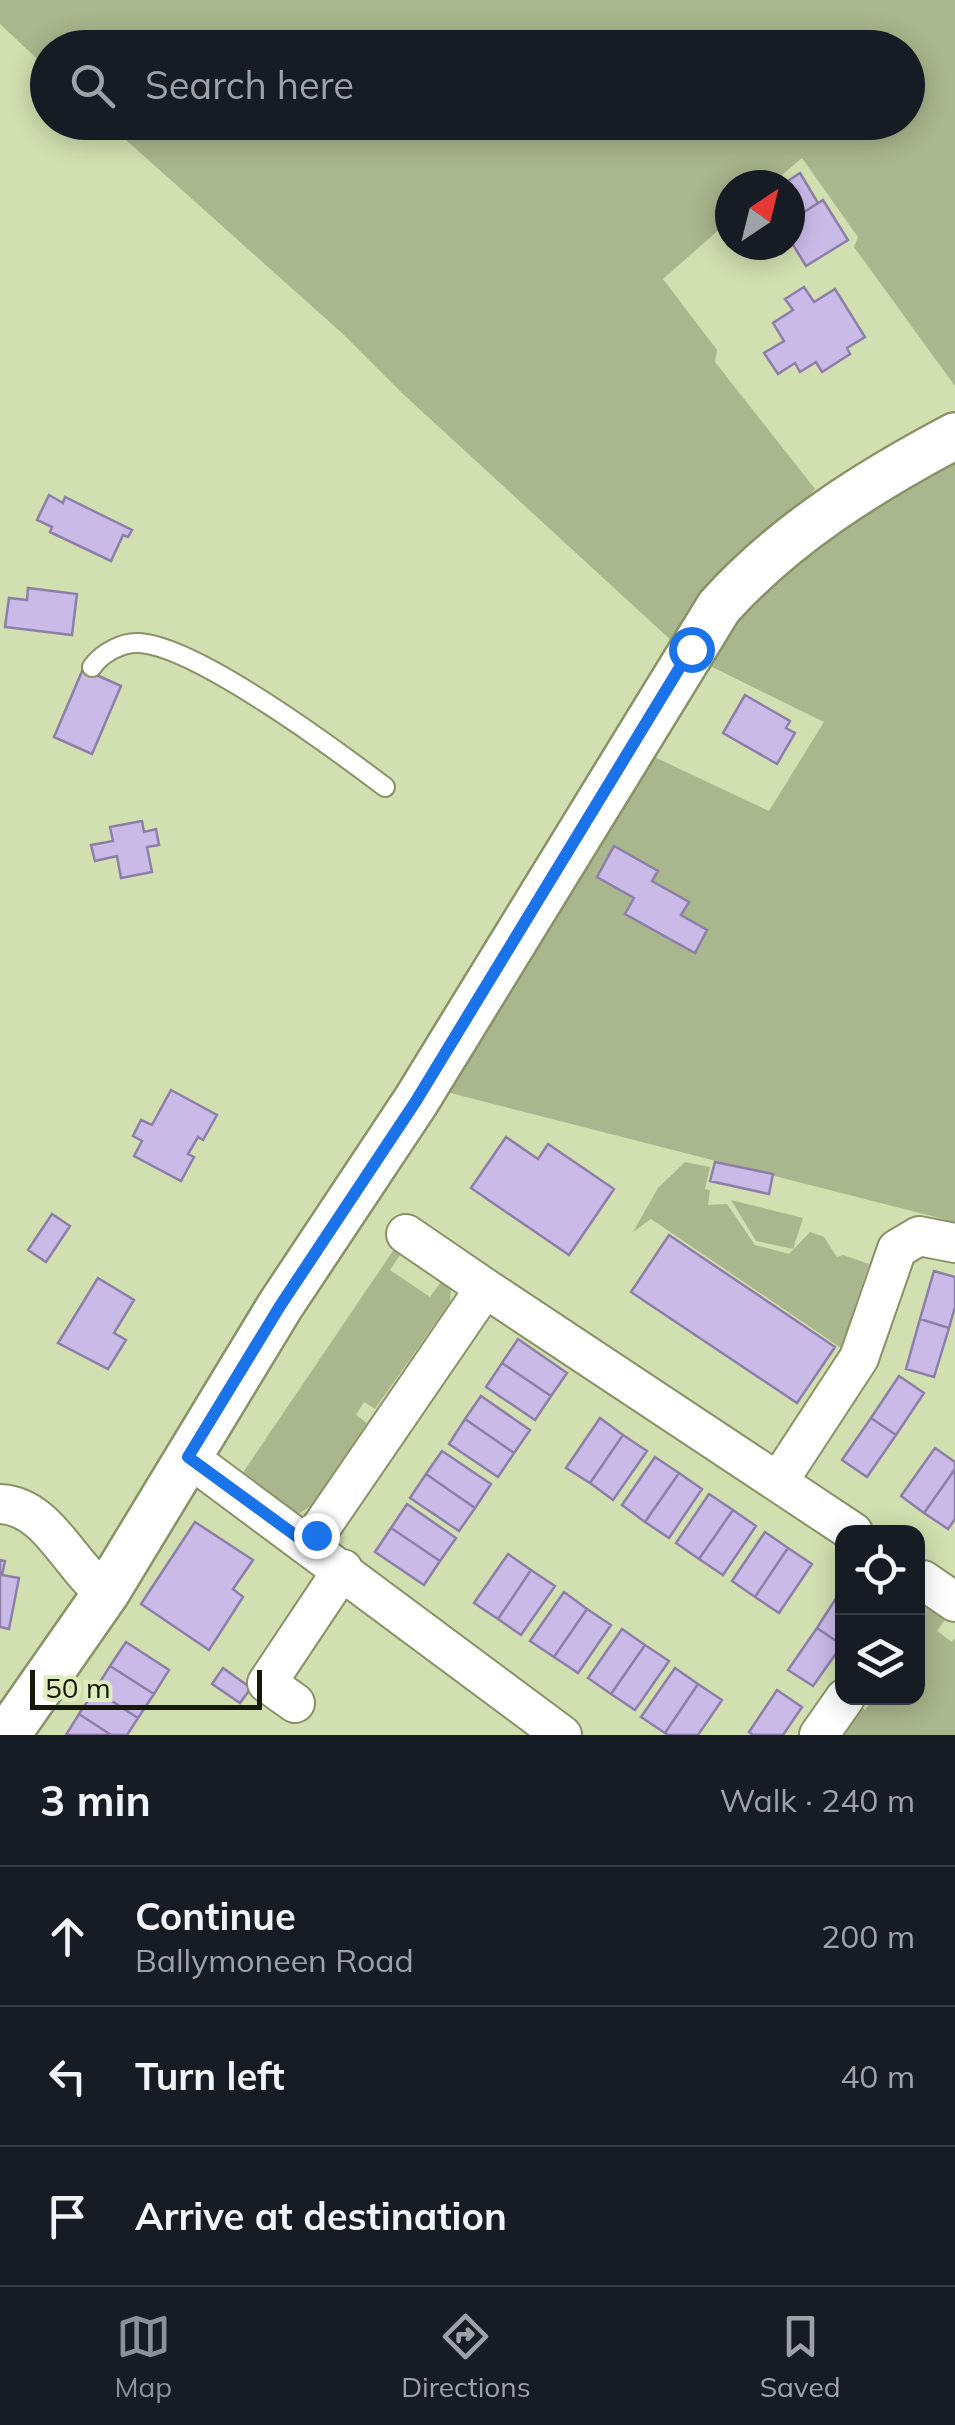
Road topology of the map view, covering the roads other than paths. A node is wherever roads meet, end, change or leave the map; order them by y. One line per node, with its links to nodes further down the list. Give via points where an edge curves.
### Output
1 (955, 436): 7 (street, via 824,514 752,571 719,608)
2 (92, 666): 3 (lane, via 137,642 167,650 218,675)
3 (385, 788)
4 (406, 1234): 6 (street)
5 (955, 1243): 8 (street, via 918,1236 897,1250 860,1358)
6 (485, 1288): 8 (street); 11 (street)
7 (188, 1457): 11 (street); 14 (street)
8 (778, 1482): 10 (street)
9 (0, 1504): 14 (street, via 17,1506 43,1524 78,1570)
10 (842, 1525)
11 (310, 1546): 12 (street)
12 (343, 1569): 16 (street, via 267,1684); 19 (street)
13 (925, 1585): 15 (street)
14 (106, 1593): 18 (street)
15 (955, 1602)
16 (295, 1703)
17 (839, 1705): 20 (street)
18 (9, 1716)
19 (562, 1735)
20 (820, 1735)

